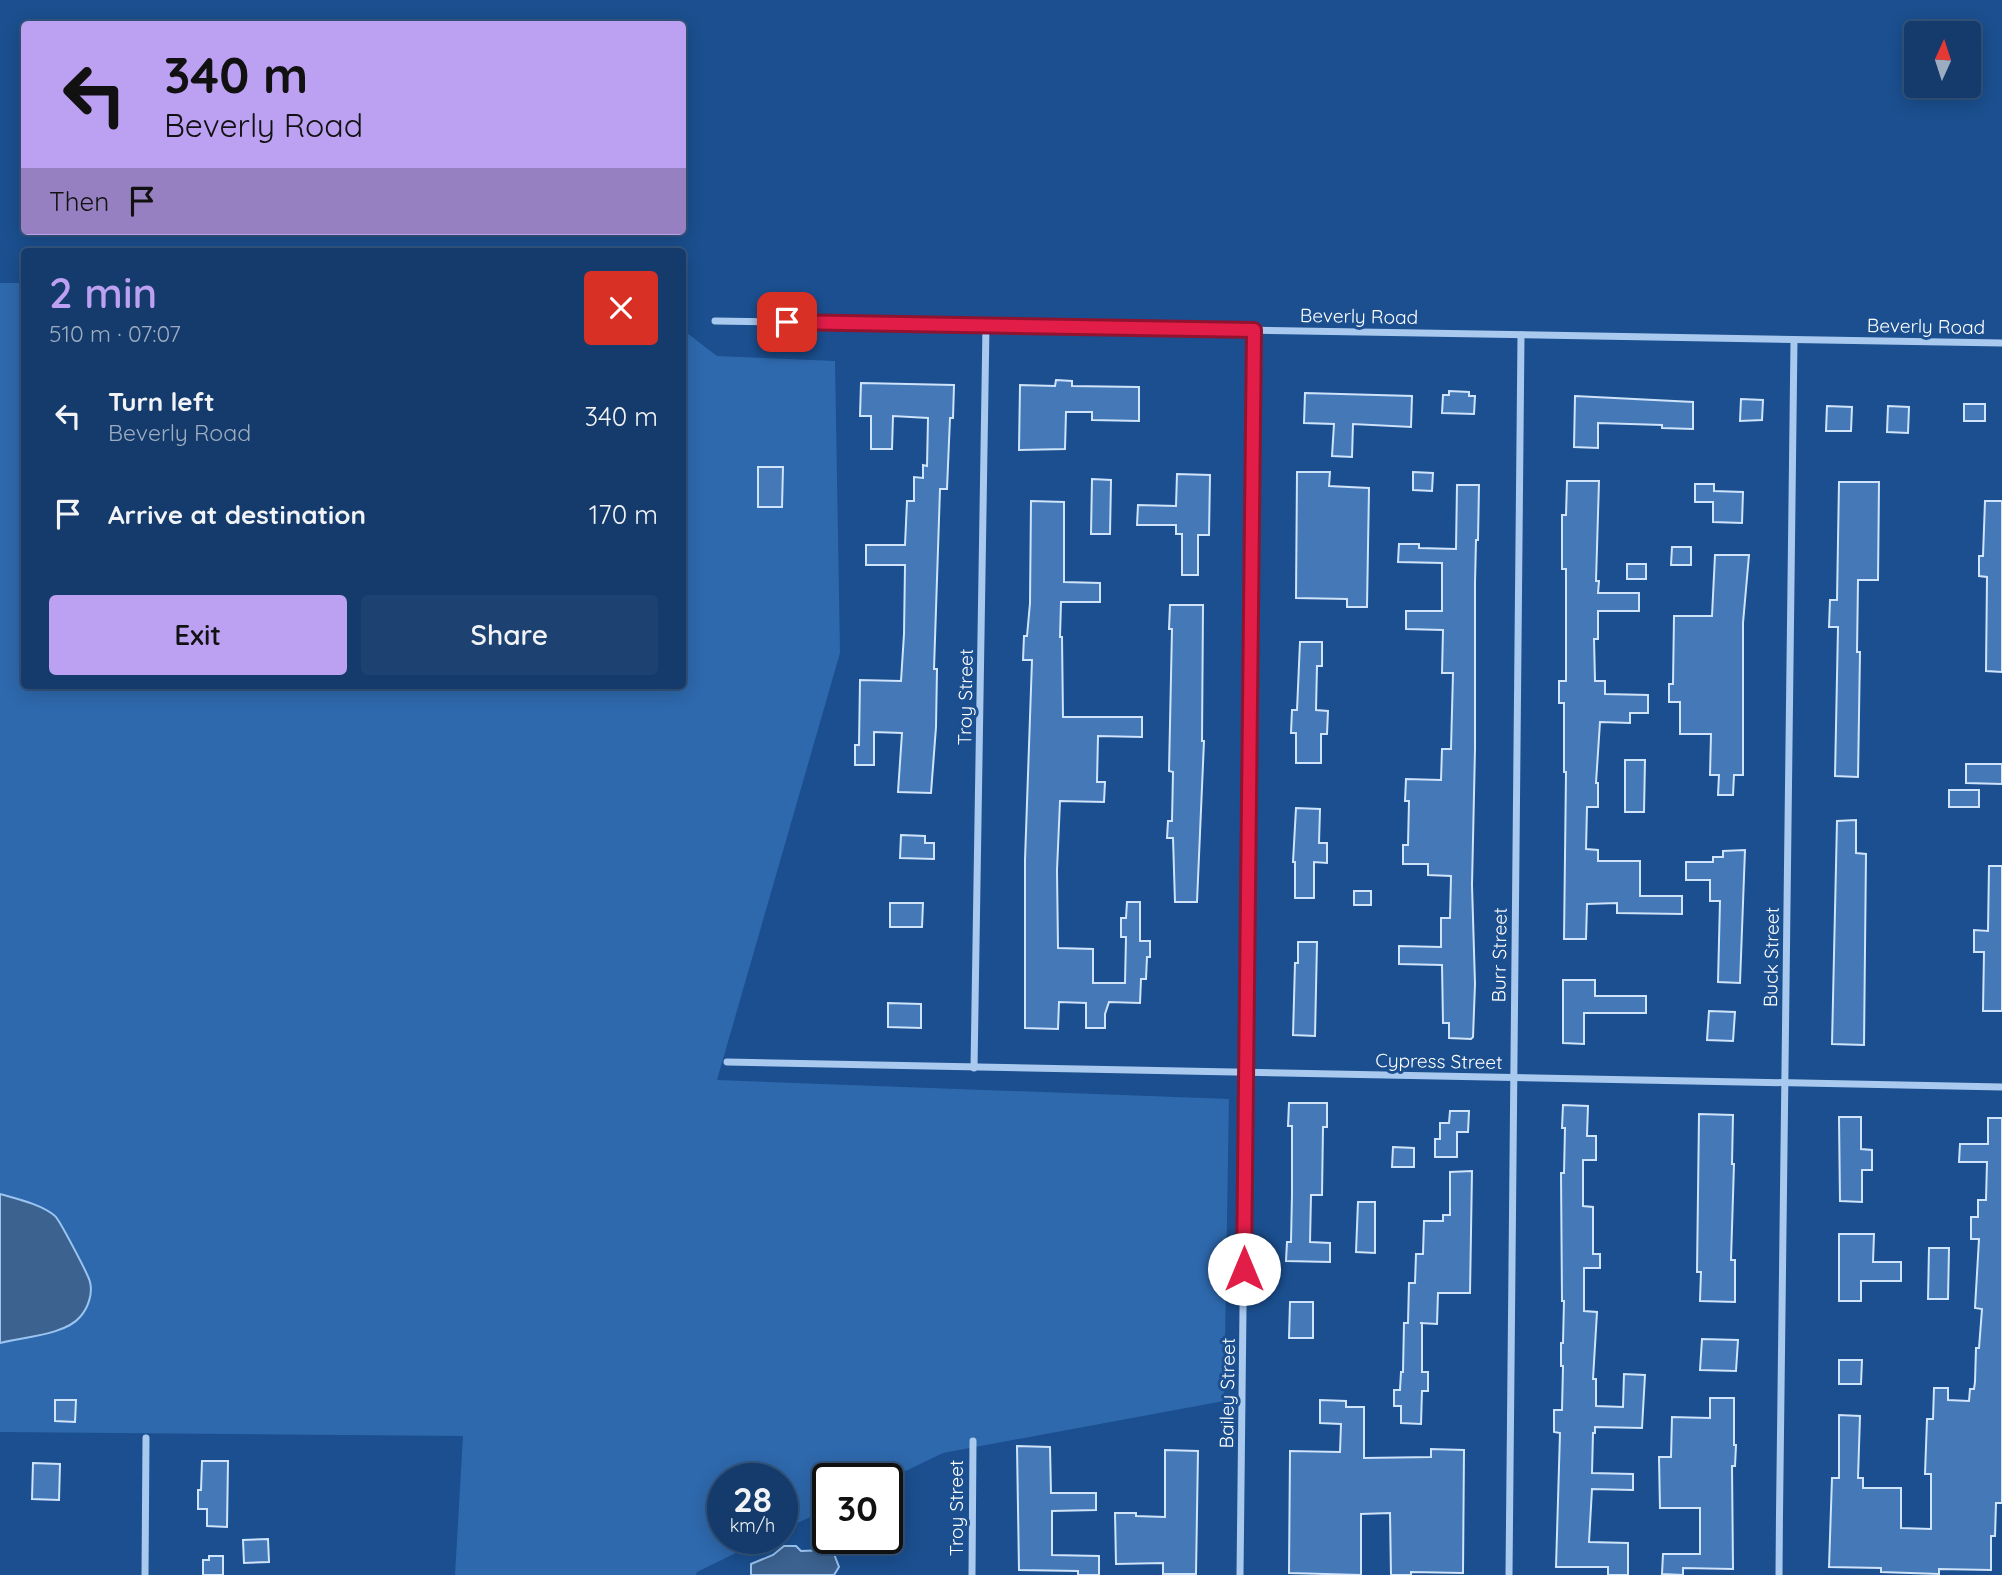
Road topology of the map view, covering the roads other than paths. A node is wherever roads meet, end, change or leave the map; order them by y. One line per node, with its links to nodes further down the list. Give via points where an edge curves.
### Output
1 (715, 321): 2 (street, Beverly Road)
2 (986, 326): 3 (street, Beverly Road); 8 (street, Troy Street)
3 (1254, 330): 4 (street, Beverly Road); 9 (street, Bailey Street)
4 (1521, 335): 5 (street, Beverly Road); 10 (street, Burr Street)
5 (1794, 340): 6 (street, Beverly Road); 11 (street, Buck Street)
6 (2002, 343)
7 (727, 1062): 8 (street, Cypress Street)
8 (974, 1068): 9 (street, Cypress Street)
9 (1245, 1073): 10 (street, Cypress Street); 17 (street, Bailey Street)
10 (1513, 1078): 11 (street, Cypress Street); 18 (street, Burr Street)
11 (1784, 1083): 12 (street, Cypress Street); 19 (street, Buck Street)
12 (2002, 1087)
13 (146, 1438): 15 (street)
14 (973, 1441): 16 (street, Troy Street)
15 (145, 1575)
16 (972, 1575)
17 (1240, 1575)
18 (1510, 1575)
19 (1779, 1575)

